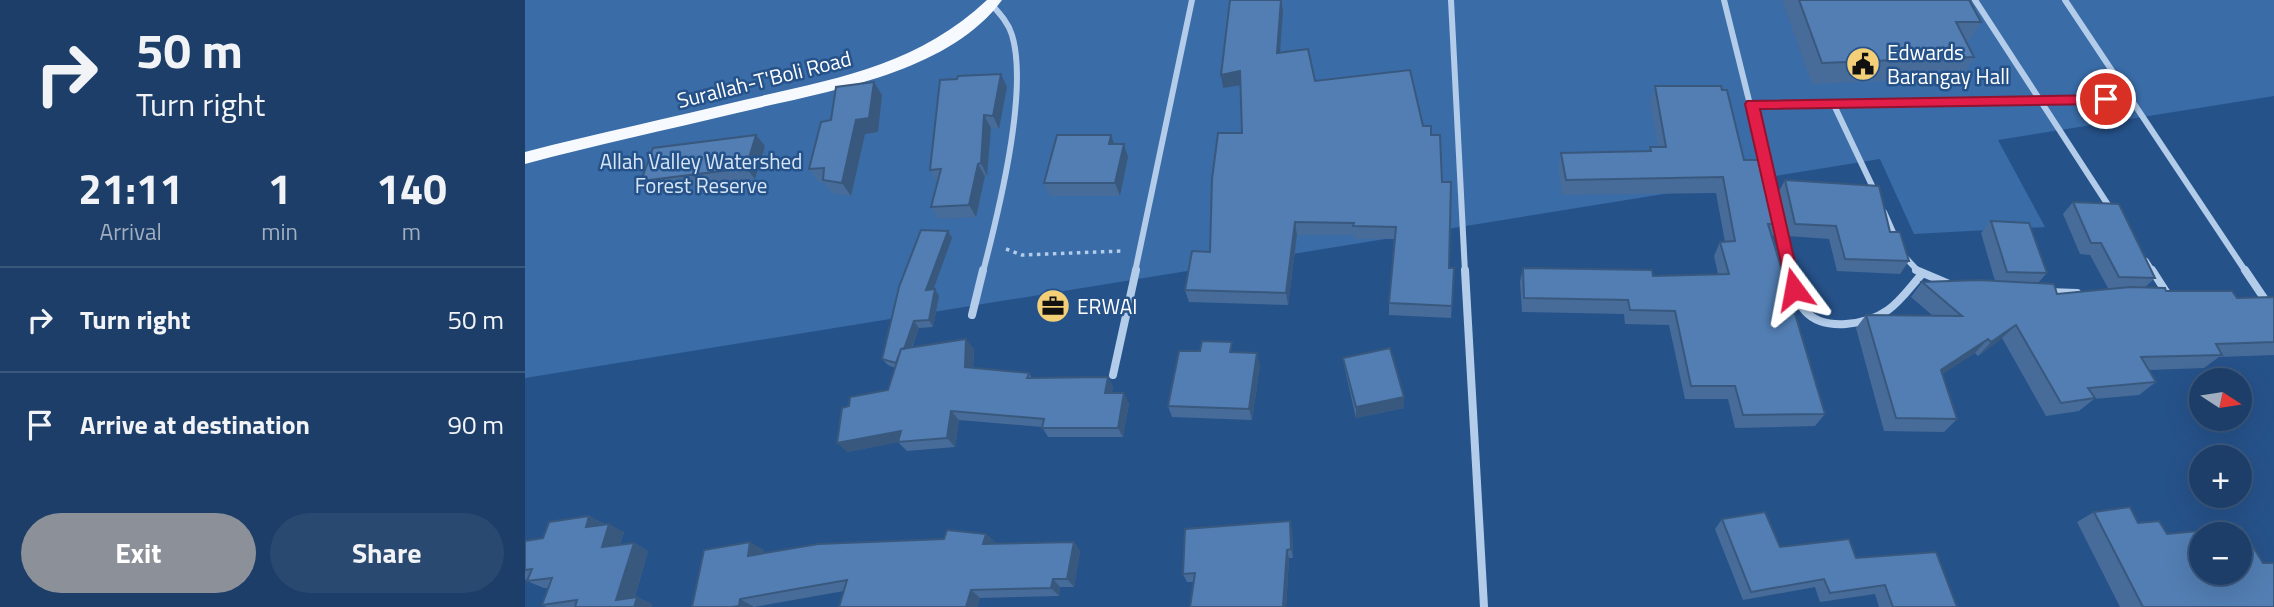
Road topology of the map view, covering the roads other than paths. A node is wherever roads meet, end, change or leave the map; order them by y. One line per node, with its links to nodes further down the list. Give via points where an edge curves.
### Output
1 (1192, 0): 27 (street)
2 (1451, 0): 28 (street)
3 (1724, 0): 10 (street)
4 (1975, 0): 8 (street)
5 (2065, 0): 7 (street)
6 (993, 2): 11 (main road, Surallah-T'Boli Road, via 938,47 874,74); 26 (street, via 1012,32 1016,64 1012,134)
7 (2129, 99): 8 (street); 24 (street)
8 (2038, 101): 9 (street); 14 (street)
9 (1833, 103): 10 (street); 16 (street, via 1908,263)
10 (1752, 104): 12 (street)
11 (525, 158)
12 (1773, 197)
13 (1776, 210): 16 (street, via 1801,307 1820,323 1837,324 1887,311)
14 (2115, 216)
15 (2139, 251): 21 (street)
16 (1922, 274): 17 (street)
17 (1953, 285)
18 (2043, 292): 19 (street)
19 (2085, 294)
20 (2158, 296): 21 (street)
21 (2169, 297): 22 (street)
22 (2183, 297)
23 (2252, 299): 24 (street)
24 (2265, 300): 25 (street)
25 (2274, 313)
26 (972, 315)
27 (1113, 375)
28 (1484, 607)

